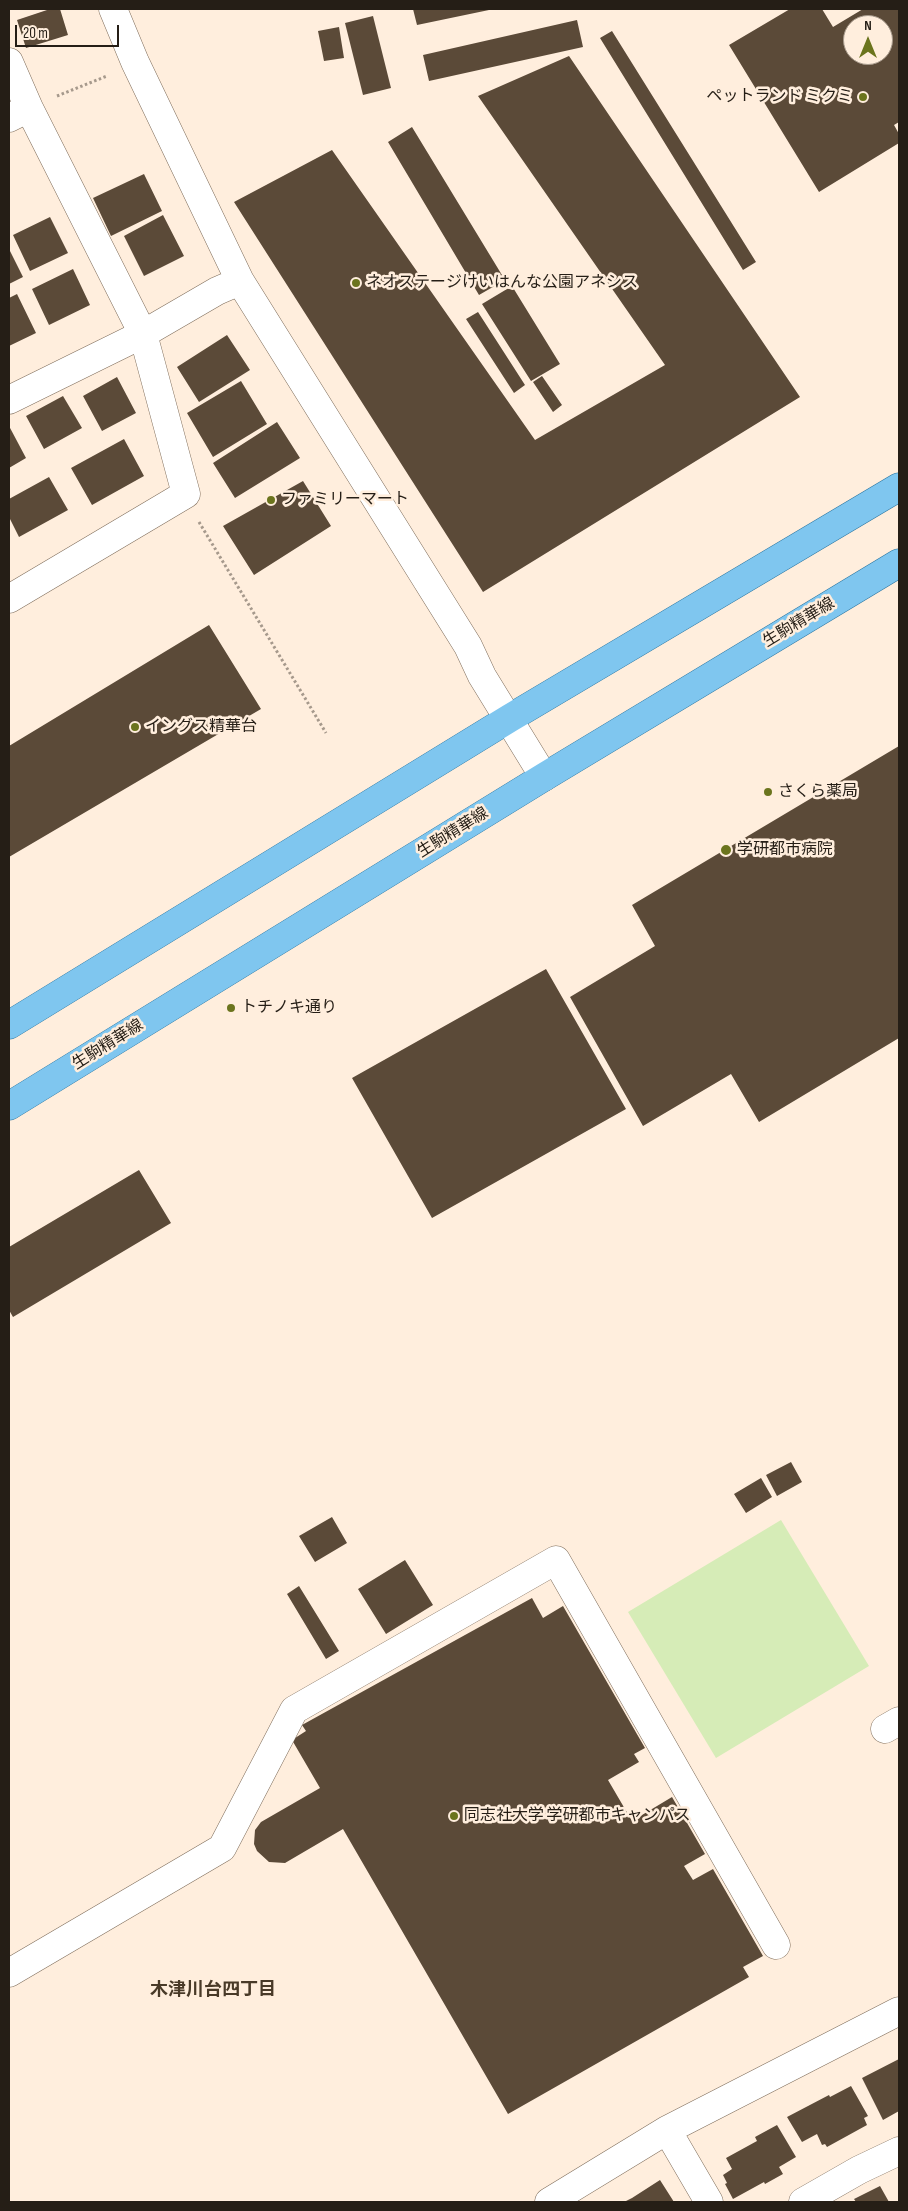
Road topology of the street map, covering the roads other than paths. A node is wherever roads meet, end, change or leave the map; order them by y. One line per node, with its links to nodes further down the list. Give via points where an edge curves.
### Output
1 (113, 9): 4 (street)
2 (9, 62): 3 (street)
3 (19, 113): 5 (street)
4 (240, 281): 5 (street); 10 (street)
5 (142, 334): 6 (street); 9 (street, via 186,494)
6 (9, 400)
7 (899, 487): 10 (main road)
8 (899, 563): 11 (main road, 生駒精華線)
9 (9, 599)
10 (510, 718): 11 (street); 12 (main road)
11 (544, 777): 13 (main road, 生駒精華線)
12 (9, 1025)
13 (9, 1106)
14 (776, 1945): 15 (street, via 556,1560 294,1710 222,1848)
15 (9, 1973)
16 (899, 2011): 17 (street)
17 (667, 2130): 19 (street); 20 (street)
18 (899, 2151): 21 (street)
19 (549, 2202)
20 (709, 2202)
21 (803, 2202)

